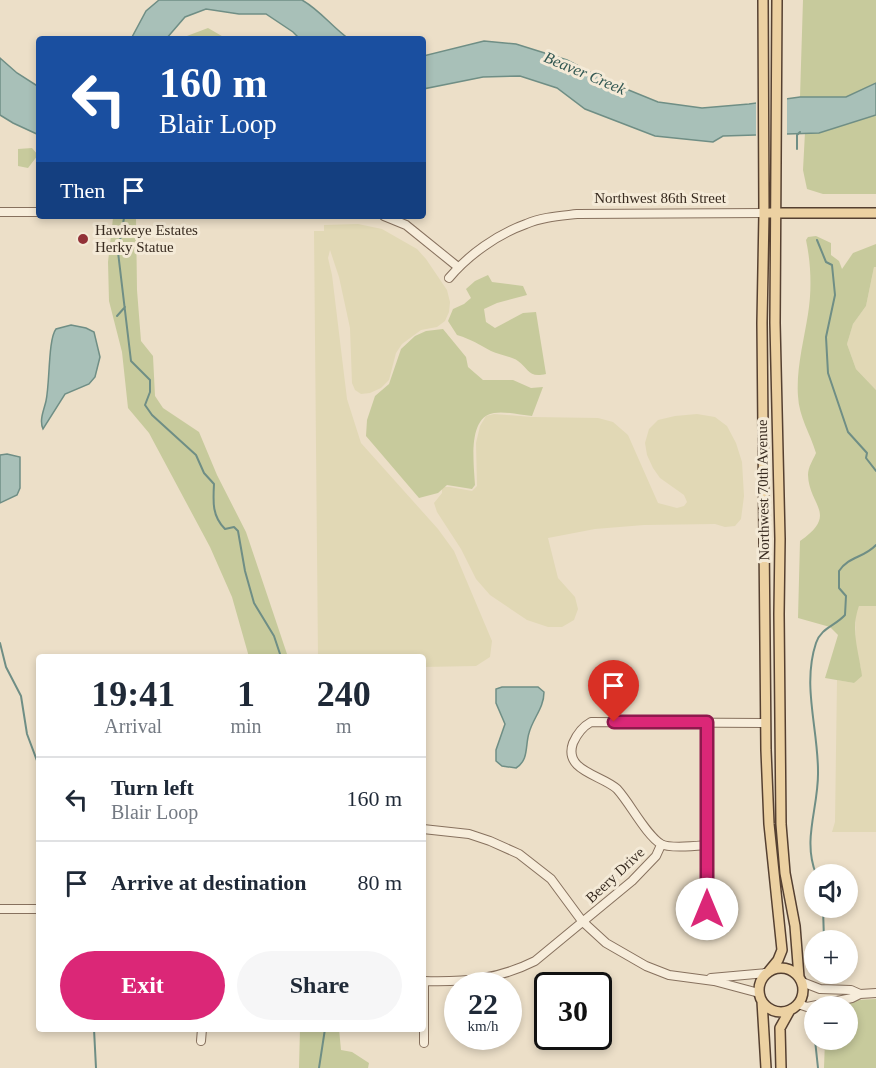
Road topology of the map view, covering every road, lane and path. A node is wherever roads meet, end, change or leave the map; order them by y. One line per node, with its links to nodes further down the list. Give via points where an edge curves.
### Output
1 (763, 0): 5 (main road, Northwest 70th Avenue)
2 (777, 0): 6 (main road, Northwest 70th Avenue)
3 (0, 212): 4 (street)
4 (36, 212)
5 (764, 213): 6 (main road, Northwest 86th Street); 9 (street, Northwest 86th Street, via 549,217 508,232); 11 (main road, Northwest 70th Avenue)
6 (775, 213): 7 (main road, Northwest 86th Street); 12 (main road, Northwest 70th Avenue)
7 (876, 213)
8 (391, 219): 9 (street, via 406,225)
9 (458, 267): 10 (street, Northwest 86th Street)
10 (449, 278)
11 (765, 565): 12 (street); 14 (main road, Northwest 70th Avenue)
12 (780, 566): 24 (main road, Northwest 70th Avenue, via 781,824)
13 (707, 722): 14 (street); 16 (street, via 591,722 583,726 573,744 575,764 611,783); 17 (street)
14 (766, 723): 22 (main road, Northwest 70th Avenue, via 769,824 782,950)
15 (426, 829): 21 (street, via 469,834 519,854 551,879)
16 (661, 845): 17 (street); 21 (street, Beery Drive, via 656,856 632,881)
17 (707, 845): 20 (street)
18 (0, 909): 19 (street)
19 (36, 909)
20 (707, 909)
21 (582, 921): 23 (street, via 606,943 646,966 669,975); 25 (street, Beery Drive, via 551,949 520,969 477,981)
22 (767, 972): 23 (street); 24 (main road, via 789,969); 28 (main road, Northwest 70th Avenue, via 759,986)
23 (700, 978): 28 (street)
24 (801, 980): 27 (street, via 820,989); 29 (main road, Northwest 70th Avenue, via 803,993)
25 (426, 981)
26 (876, 993): 27 (street)
27 (860, 994): 29 (street)
28 (761, 997): 29 (main road, via 774,1011); 34 (main road, Northwest 70th Avenue)
29 (794, 1007): 35 (main road, Northwest 70th Avenue, via 780,1028)
30 (202, 1032): 32 (street)
31 (424, 1032): 33 (street)
32 (201, 1041)
33 (424, 1043)
34 (766, 1068)
35 (781, 1068)

